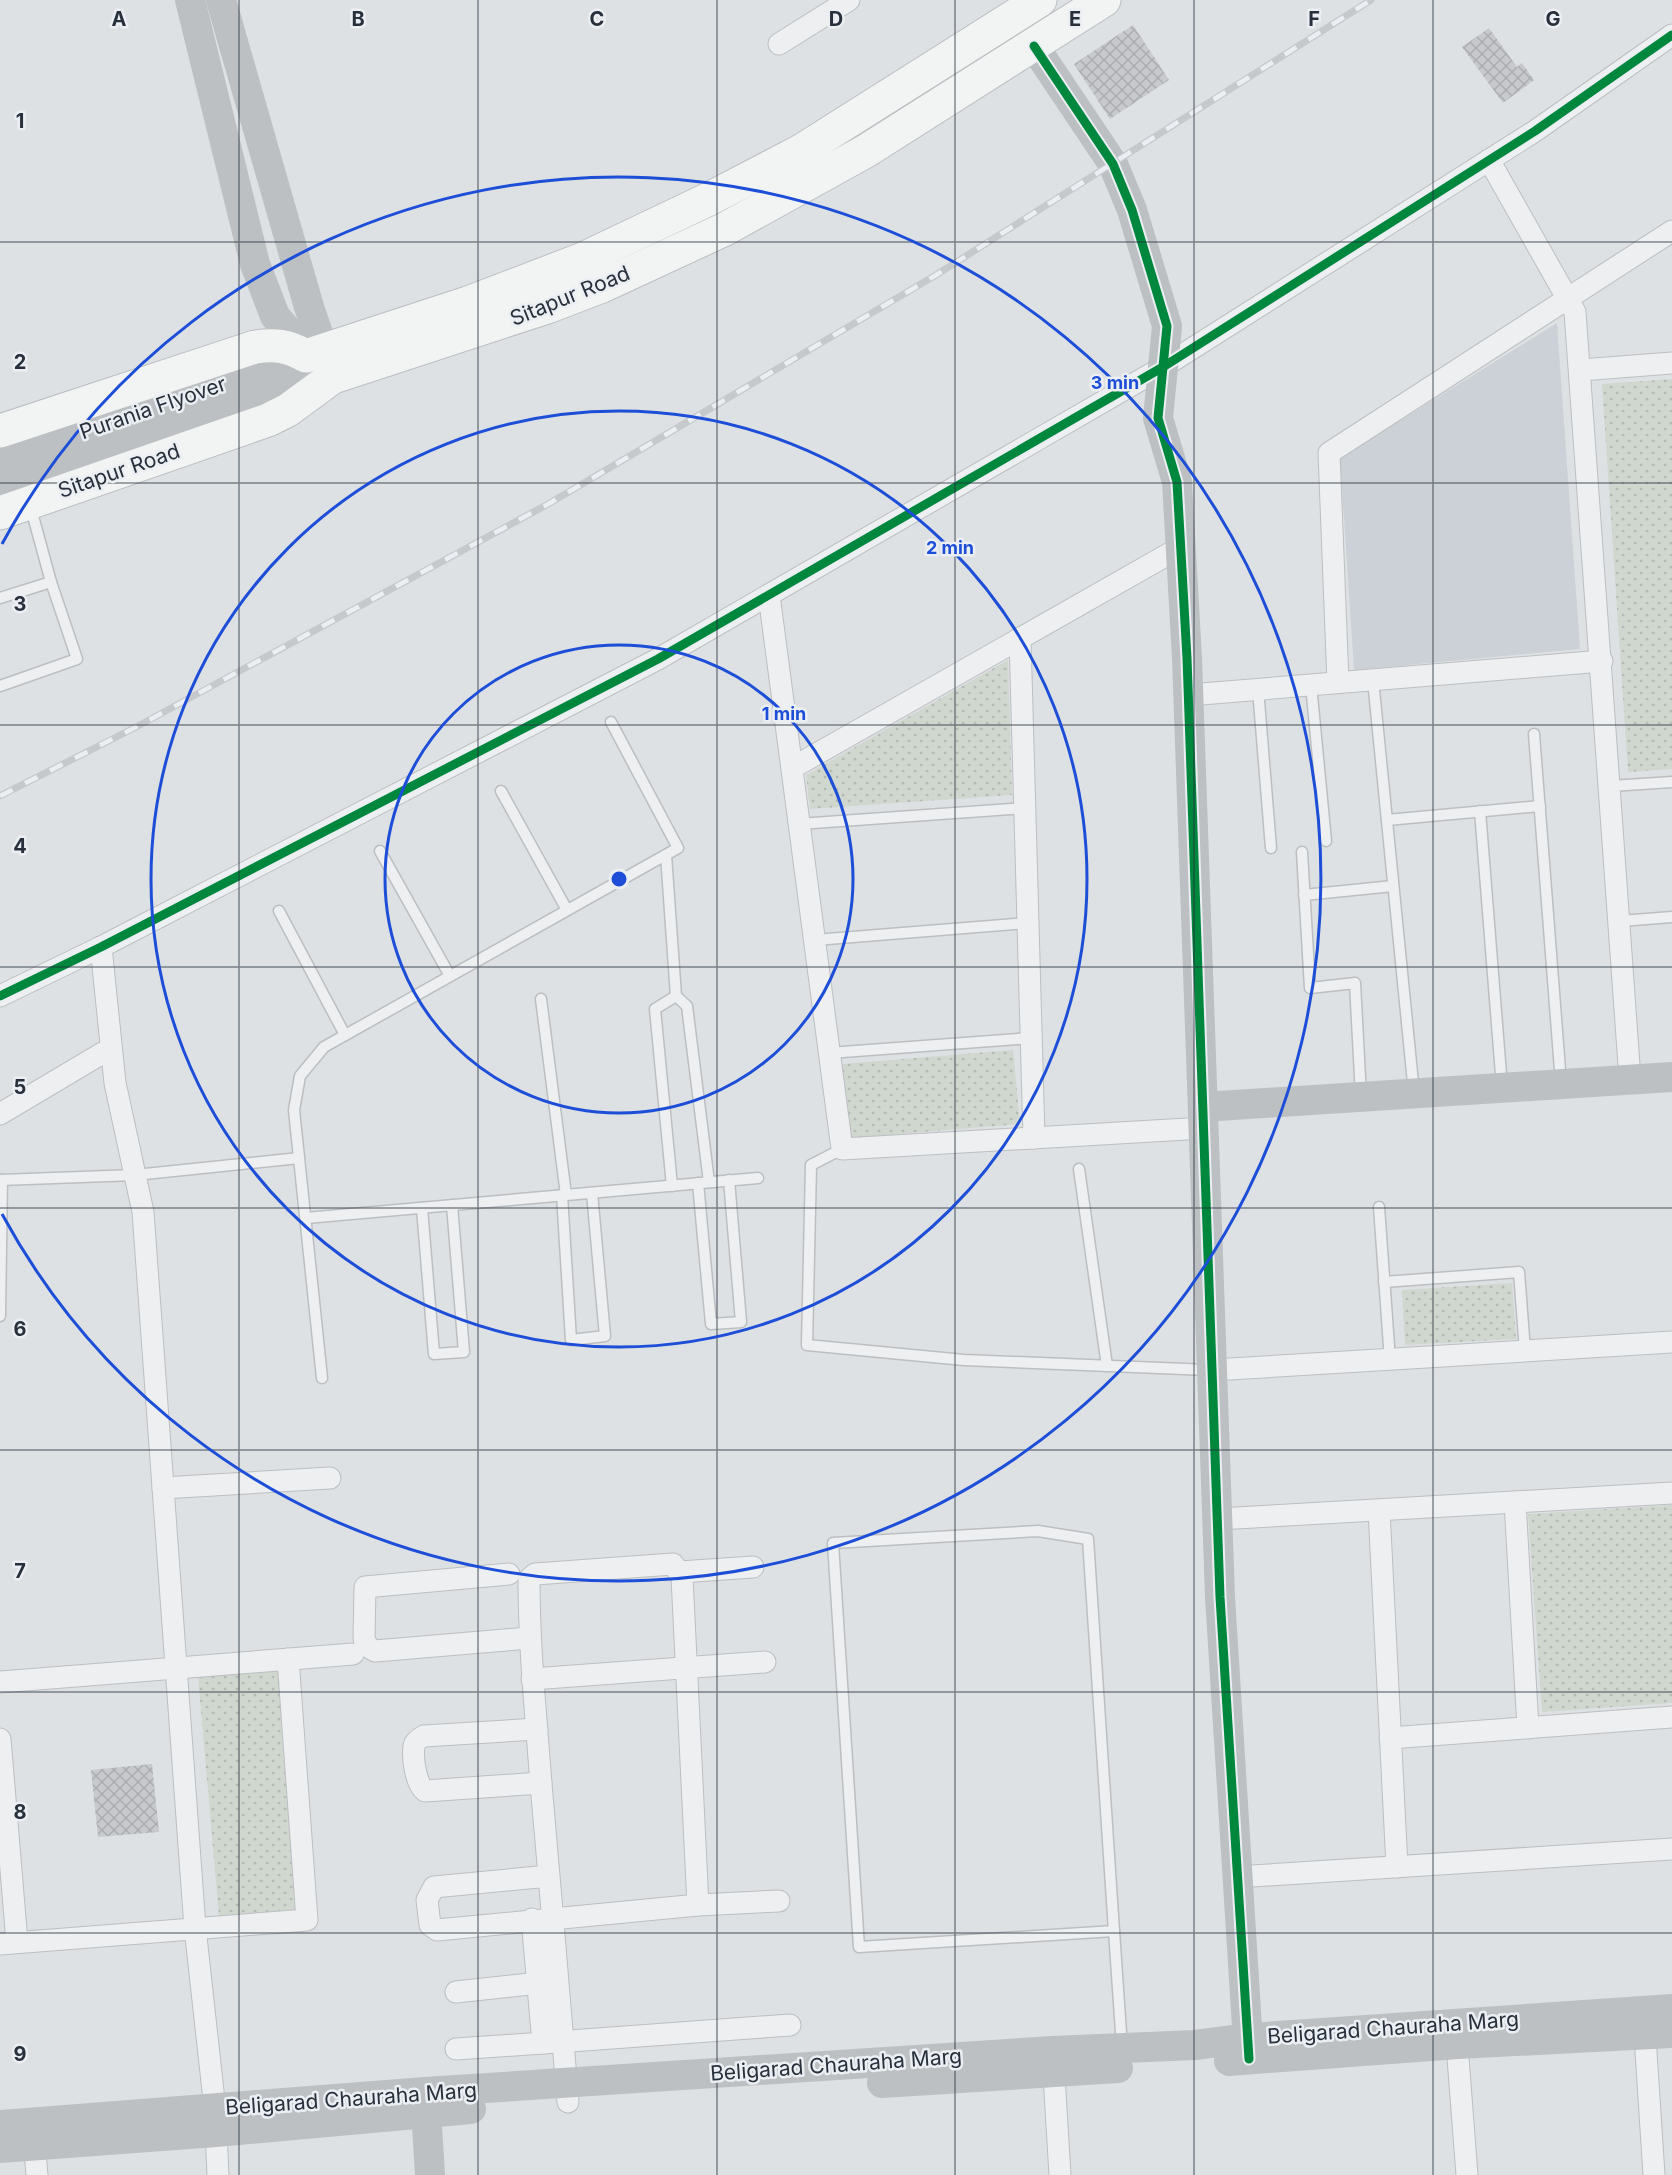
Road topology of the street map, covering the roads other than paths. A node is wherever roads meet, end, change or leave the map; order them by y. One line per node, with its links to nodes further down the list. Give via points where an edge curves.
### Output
1 (190, 0): 14 (street, via 255,264 275,316)
2 (221, 0): 14 (street, via 309,307)
3 (849, 0): 7 (street)
4 (1040, 0): 14 (main road, Sitapur Road, via 801,151 707,200 583,259 468,303)
5 (1104, 0): 8 (main road, Sitapur Road)
6 (1672, 35): 9 (street)
7 (779, 44)
8 (1034, 46): 13 (street, via 1113,164 1132,210 1167,326); 14 (main road, Sitapur Road, via 866,151 725,230 602,286 550,306)
9 (1489, 160): 11 (street); 13 (street)
10 (1671, 234): 11 (street)
11 (1568, 299): 15 (street, via 1575,312); 27 (street, via 1329,453)
12 (1672, 363): 15 (street)
13 (1163, 367): 20 (street, via 1158,418 1176,482); 22 (street)
14 (320, 368): 16 (main road, via 290,347 255,347); 17 (street, Purania Flyover); 18 (street, Purania Flyover, via 294,389); 19 (main road, Sitapur Road, via 288,410 268,420)
15 (1581, 370): 25 (street)
16 (0, 430)
17 (0, 460)
18 (0, 483)
19 (15, 508): 21 (lane)
20 (1180, 548): 24 (street); 31 (street)
21 (51, 582): 23 (lane); 29 (lane, via 77,659)
22 (770, 595): 34 (street); 56 (street, via 658,660)
23 (0, 598)
24 (1020, 638): 34 (street); 39 (street)
25 (1602, 661): 26 (street); 36 (street)
26 (1373, 680): 27 (street); 41 (lane)
27 (1338, 682): 28 (street)
28 (1311, 684): 30 (street); 43 (lane)
29 (0, 686)
30 (1258, 689): 31 (street); 44 (lane)
31 (1189, 694): 72 (street)
32 (611, 722): 47 (lane, via 678,848)
33 (1534, 734): 38 (lane)
34 (792, 768): 42 (street)
35 (1672, 782): 36 (lane)
36 (1611, 786): 53 (street)
37 (501, 791): 50 (lane)
38 (1540, 806): 40 (lane); 67 (lane)
39 (1025, 808): 42 (lane); 54 (street)
40 (1480, 811): 41 (lane); 68 (lane)
41 (1387, 820): 48 (lane)
42 (799, 824): 55 (street)
43 (1326, 841)
44 (1271, 848)
45 (380, 851): 57 (lane)
46 (1302, 852): 49 (lane)
47 (666, 855): 50 (lane); 59 (lane)
48 (1393, 885): 49 (lane); 69 (lane)
49 (1304, 895): 70 (lane, via 1310,988 1355,983)
50 (567, 910): 57 (lane)
51 (279, 911): 61 (lane)
52 (1672, 917): 53 (lane)
53 (1620, 921): 66 (street)
54 (1028, 923): 55 (lane); 62 (street)
55 (815, 940): 64 (street)
56 (101, 947): 58 (street); 63 (street)
57 (450, 976): 61 (lane)
58 (0, 996)
59 (676, 996): 81 (lane, via 687,1006); 82 (lane, via 655,1010)
60 (542, 999): 84 (lane)
61 (345, 1035): 75 (lane, via 324,1047 300,1076 294,1110)
62 (1031, 1038): 64 (lane); 73 (street)
63 (111, 1048): 71 (street); 77 (street)
64 (829, 1053): 74 (street)
65 (1672, 1077): 66 (street)
66 (1630, 1079): 67 (street)
67 (1561, 1084): 68 (street)
68 (1502, 1088): 69 (street)
69 (1414, 1093): 70 (street)
70 (1361, 1097): 72 (street)
71 (0, 1114)
72 (1204, 1118): 73 (street); 95 (street)
73 (1034, 1138): 74 (street)
74 (842, 1149): 94 (lane, via 811,1165 807,1345 964,1360)
75 (299, 1158): 77 (lane); 88 (lane)
76 (1079, 1169): 94 (lane)
77 (135, 1175): 79 (lane); 98 (street, via 143,1212)
78 (758, 1178): 80 (lane)
79 (1, 1180): 90 (lane)
80 (729, 1180): 81 (lane); 81 (lane, via 741,1322 711,1324)
81 (704, 1183): 82 (lane)
82 (672, 1185): 83 (lane)
83 (592, 1193): 84 (lane); 84 (lane, via 605,1336 572,1340)
84 (564, 1195): 85 (lane)
85 (452, 1205): 87 (lane); 87 (lane, via 464,1352 434,1354)
86 (1378, 1207): 89 (lane)
87 (422, 1208): 88 (lane)
88 (306, 1218): 96 (lane)
89 (1384, 1282): 92 (lane, via 1519,1272); 93 (lane)
90 (0, 1316)
91 (1672, 1342): 92 (street)
92 (1525, 1351): 93 (street)
93 (1390, 1360): 95 (street)
94 (1107, 1366): 95 (lane)
95 (1213, 1370): 102 (street)
96 (322, 1378)
97 (330, 1478): 98 (street)
98 (163, 1488): 111 (street)
99 (1672, 1493): 100 (street)
100 (1515, 1502): 101 (street); 115 (street)
101 (1379, 1510): 102 (street); 117 (street)
102 (1218, 1519): 124 (street)
103 (753, 1566): 104 (street)
104 (680, 1572): 106 (street, via 672,1564 663,1563 535,1574 529,1579); 110 (street)
105 (509, 1574): 106 (street, via 365,1587 364,1639 375,1651)
106 (529, 1638): 112 (street)
107 (353, 1653): 108 (street)
108 (288, 1659): 111 (street); 128 (street, via 307,1920)
109 (765, 1662): 110 (street)
110 (687, 1667): 112 (street); 126 (street)
111 (176, 1669): 113 (street); 128 (street)
112 (532, 1679): 116 (street)
113 (0, 1682)
114 (1672, 1717): 115 (street)
115 (1528, 1728): 117 (street)
116 (537, 1729): 119 (street); 119 (street, via 424,1736 414,1747 419,1785 425,1791)
117 (1390, 1738): 122 (street)
118 (0, 1739): 120 (street)
119 (541, 1783): 123 (street)
120 (3, 1816): 130 (street)
121 (1672, 1849): 122 (street)
122 (1397, 1867): 124 (street)
123 (549, 1876): 127 (street); 127 (street, via 439,1886 429,1892 427,1900 433,1929)
124 (1237, 1877): 138 (street)
125 (779, 1902): 126 (street)
126 (698, 1905): 127 (street)
127 (542, 1918): 131 (street); 136 (street)
128 (195, 1928): 130 (street); 143 (street)
129 (1114, 1930): 129 (lane, via 859,1947 832,1543 1038,1532 1089,1539); 137 (lane)
130 (8, 1943)
131 (539, 1983): 132 (street); 136 (street)
132 (456, 1992)
133 (1658, 2022): 135 (street, Beligarad Chauraha Marg); 152 (street)
134 (790, 2025): 136 (street)
135 (1456, 2033): 138 (street, Beligarad Chauraha Marg); 151 (street)
136 (553, 2042): 139 (street); 141 (street)
137 (1122, 2048): 138 (street, Beligarad Chauraha Marg); 140 (street, Beligarad Chauraha Marg)
138 (1249, 2048): 140 (street)
139 (456, 2049)
140 (1053, 2061): 141 (street, Beligarad Chauraha Marg); 150 (street)
141 (567, 2093): 142 (street, Beligarad Chauraha Marg)
142 (425, 2103): 143 (street, Beligarad Chauraha Marg); 149 (street)
143 (215, 2121): 145 (street, Beligarad Chauraha Marg); 148 (street)
144 (0, 2125): 145 (street, Beligarad Chauraha Marg)
145 (33, 2133): 146 (street); 147 (street)
146 (0, 2148)
147 (37, 2175)
148 (218, 2175)
149 (430, 2175)
150 (1060, 2175)
151 (1467, 2175)
152 (1654, 2175)

